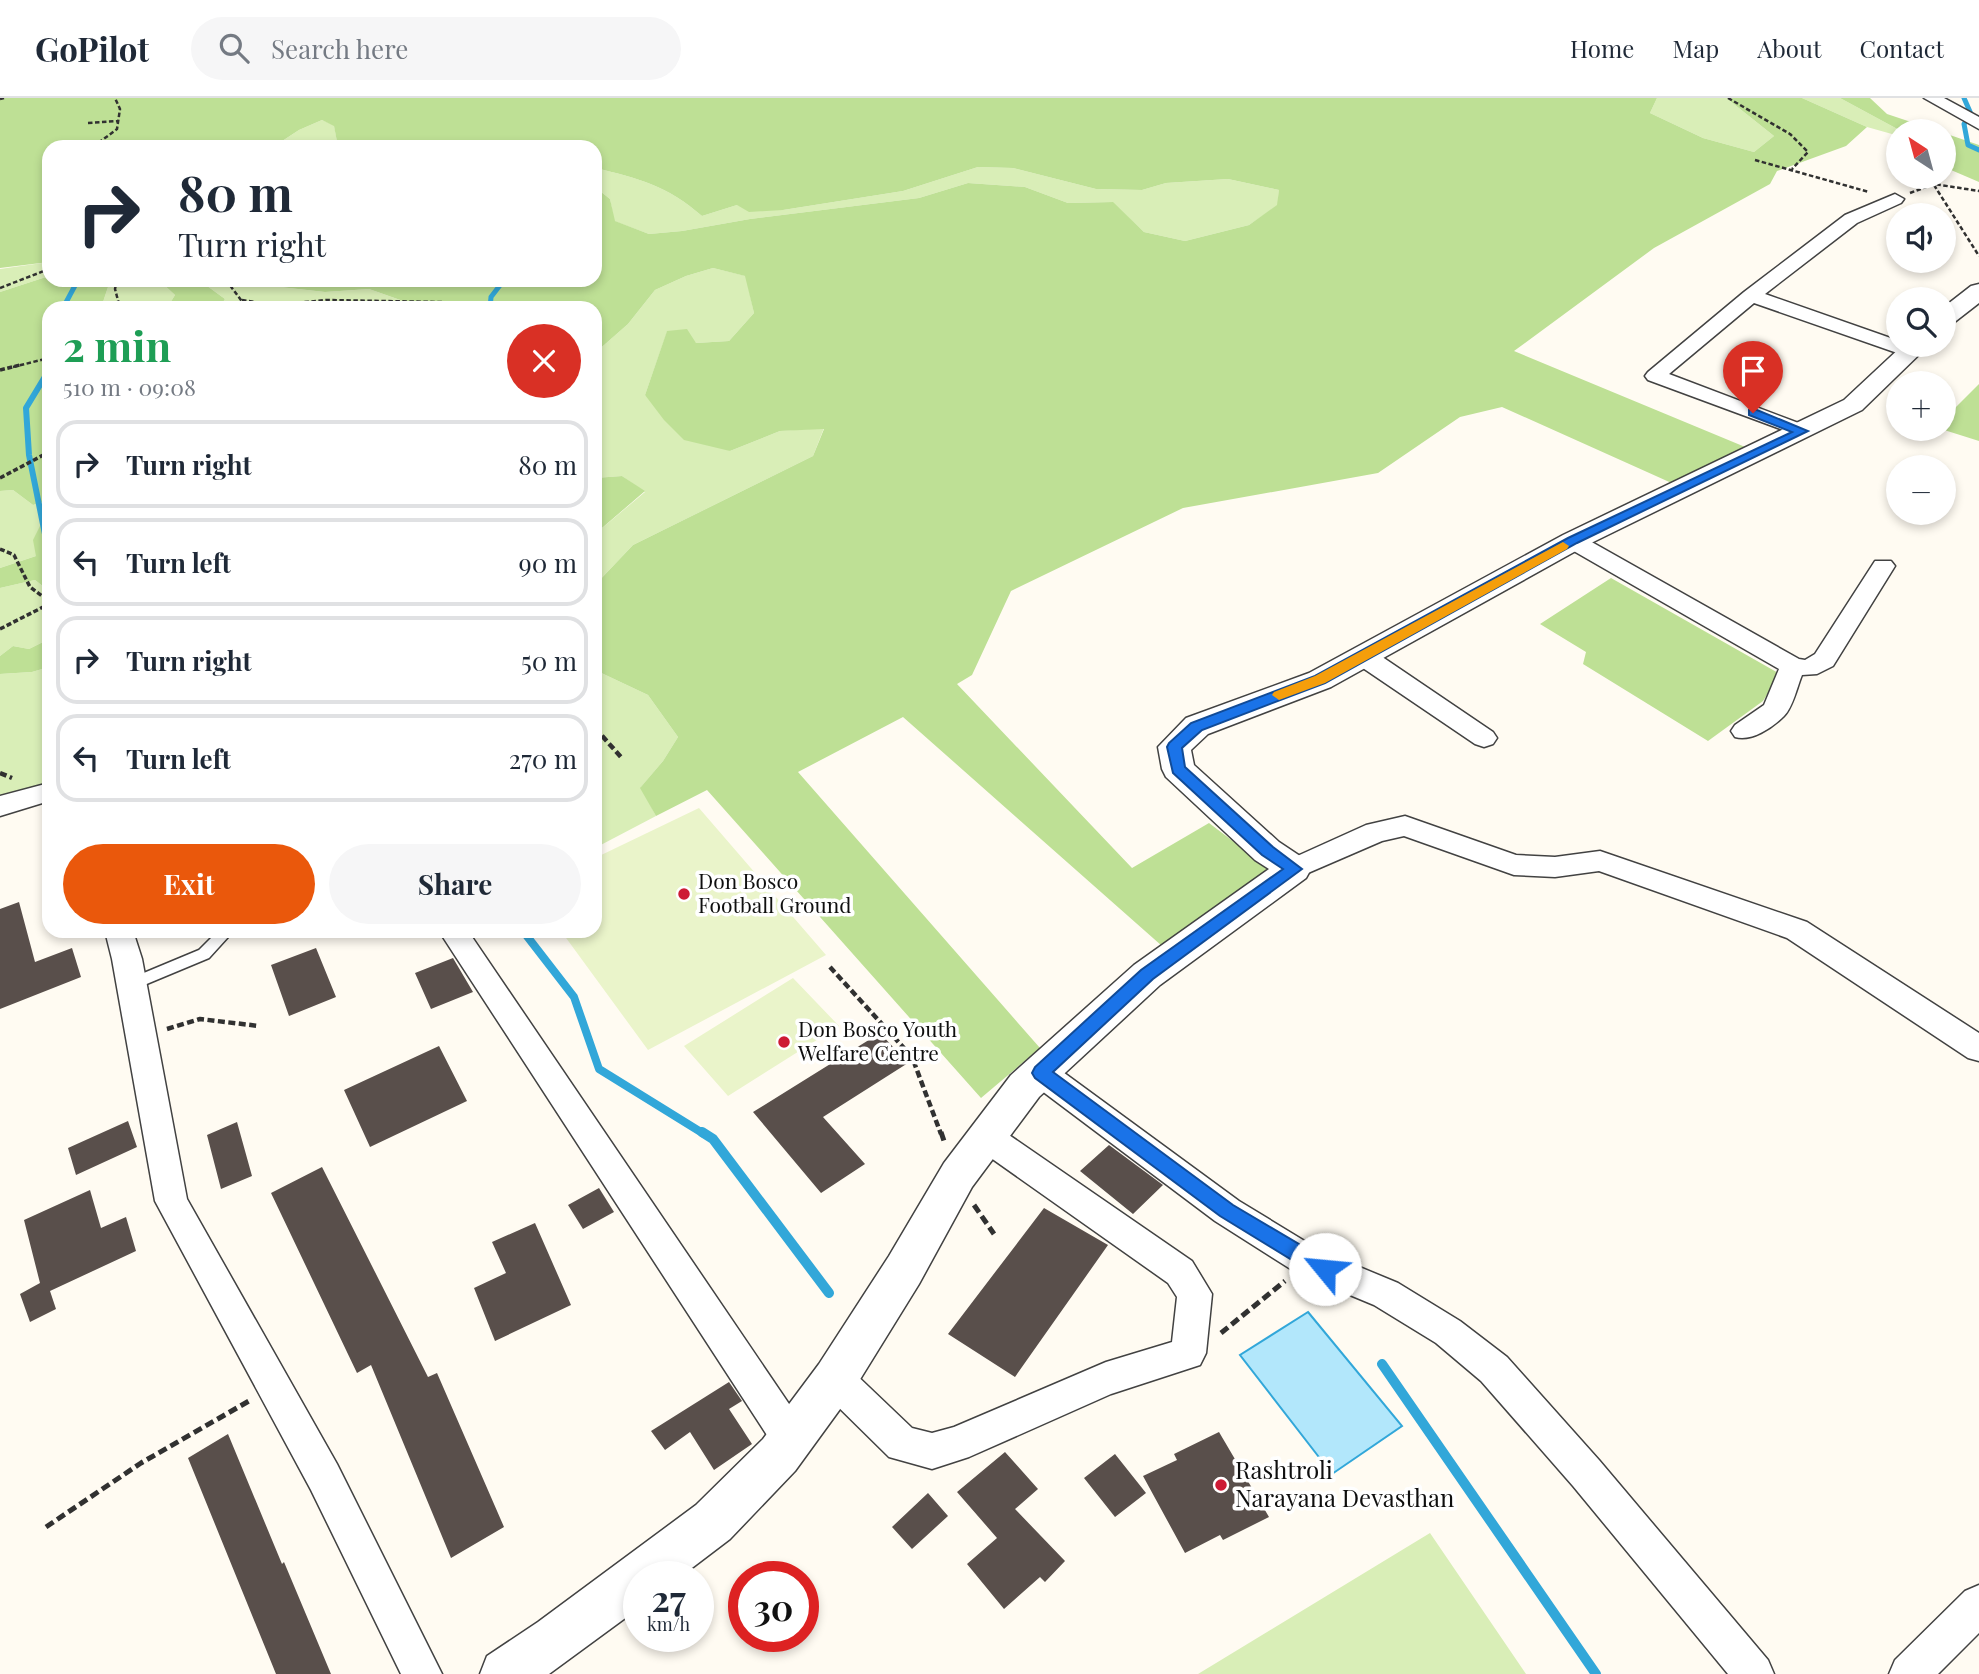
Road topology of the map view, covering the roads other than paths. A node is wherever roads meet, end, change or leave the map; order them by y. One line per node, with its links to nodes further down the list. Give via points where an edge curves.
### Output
1 (1932, 98): 2 (street)
2 (1979, 124)
3 (1895, 199): 5 (street, via 1852,219)
4 (1979, 291): 6 (street)
5 (1751, 296): 7 (street); 9 (street, via 1656,376)
6 (1956, 309)
7 (1886, 339)
8 (1904, 357): 9 (street, via 1853,405)
9 (1802, 431): 10 (street)
10 (1573, 541): 12 (street); 13 (street)
11 (1883, 566): 13 (street, via 1824,660 1808,668)
12 (1363, 656): 15 (street); 18 (street, via 1320,680 1196,726 1174,747 1178,769 1267,851)
13 (1793, 666): 14 (street, via 1775,710)
14 (1744, 731)
15 (1485, 738)
16 (42, 794): 17 (street)
17 (0, 806)
18 (1294, 869): 23 (street, via 1376,832 1405,826 1514,865 1600,862 1797,930); 24 (street, via 1147,975)
19 (121, 938): 22 (street)
20 (220, 938): 22 (lane, via 204,954)
21 (458, 938): 27 (street)
22 (132, 984): 31 (street, via 171,1201 324,1477)
23 (1979, 1049)
24 (1041, 1073): 25 (street); 33 (street, via 1227,1211 1308,1262 1386,1294 1448,1332 1494,1369)
25 (985, 1136): 26 (street); 26 (street, via 1180,1272 1195,1294 1188,1353 1106,1380 932,1451 902,1444)
26 (835, 1379): 27 (street)
27 (791, 1439): 28 (street, via 713,1522)
28 (661, 1561)
29 (623, 1589): 32 (street)
30 (1979, 1605): 34 (street)
31 (422, 1674)
32 (505, 1674)
33 (1754, 1674)
34 (1909, 1674)

